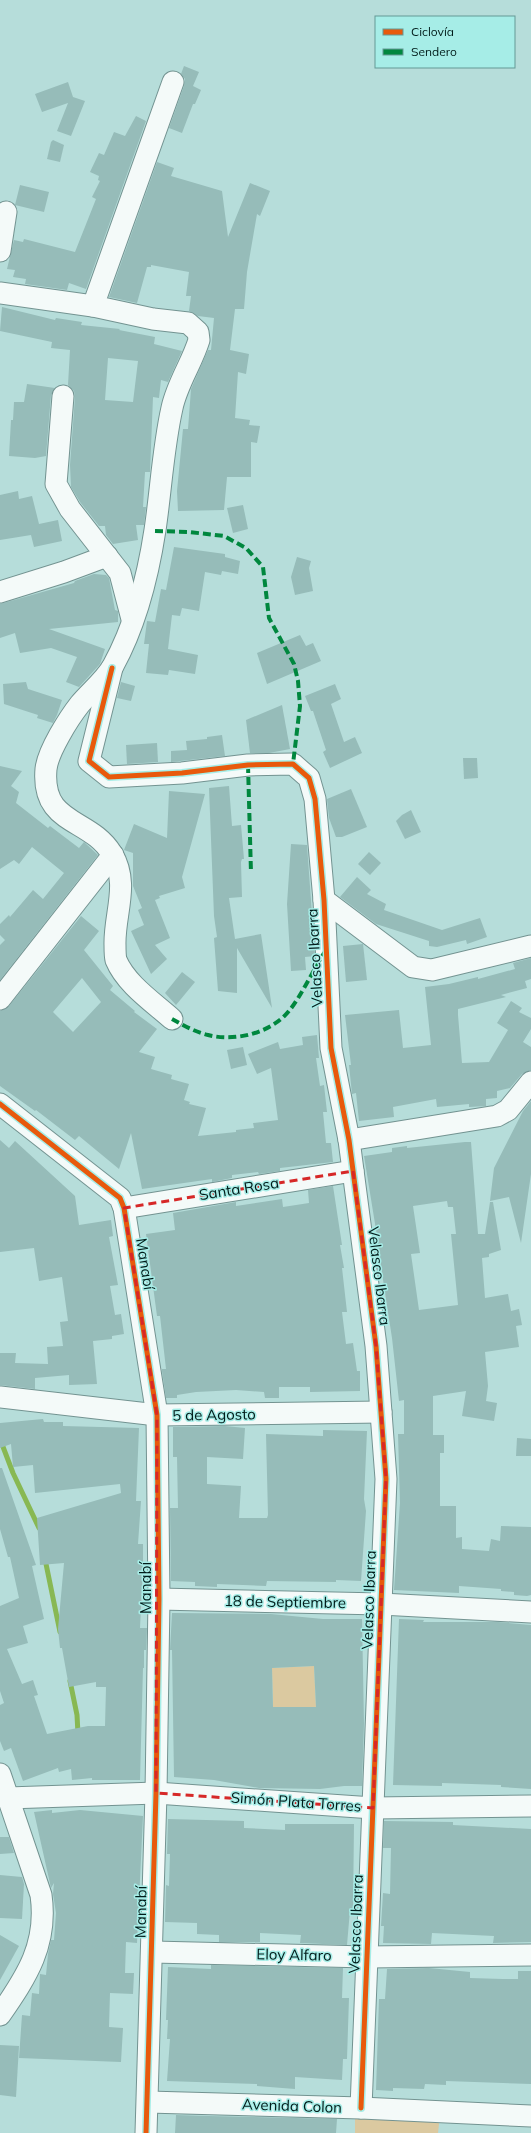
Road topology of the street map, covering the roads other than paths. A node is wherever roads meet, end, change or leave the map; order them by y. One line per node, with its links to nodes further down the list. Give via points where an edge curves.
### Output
1 (173, 82): 5 (street)
2 (6, 212): 3 (street)
3 (0, 251)
4 (0, 293): 5 (street)
5 (93, 306): 9 (street, via 153,319 188,323 198,332 199,340 172,406 155,531 145,580)
6 (63, 396): 7 (street, via 56,484 70,509)
7 (107, 556): 8 (street); 9 (street, via 120,573)
8 (0, 592)
9 (132, 619): 10 (street)
10 (112, 668): 11 (street, via 79,706 52,751 46,767 46,781 49,800 56,810 101,839); 12 (street, Velasco Ibarra, via 89,761 110,777 182,773 248,765 293,764 309,778 315,800)
11 (113, 855): 14 (street); 15 (street, via 120,874 122,892 115,938 115,958 130,980)
12 (324, 900): 13 (street, via 413,967 421,969 432,970); 18 (street, Velasco Ibarra, via 331,1048)
13 (531, 946)
14 (0, 999)
15 (172, 1018)
16 (531, 1082): 18 (street, via 508,1110 497,1116)
17 (0, 1104): 20 (street, Manabí, via 120,1198)
18 (349, 1140): 19 (street, Velasco Ibarra)
19 (353, 1171): 20 (street, Santa Rosa); 22 (street, Velasco Ibarra, via 376,1346)
20 (124, 1208): 23 (street, Manabí)
21 (0, 1397): 23 (street, 5 de Agosto)
22 (381, 1412): 23 (street, 5 de Agosto); 25 (street, Velasco Ibarra, via 386,1479)
23 (156, 1415): 24 (street, Manabí)
24 (158, 1599): 25 (street, 18 de Septiembre); 28 (street, Manabí)
25 (381, 1604): 26 (street, 18 de Septiembre); 31 (street, Velasco Ibarra)
26 (531, 1612)
27 (0, 1774): 29 (street)
28 (156, 1793): 29 (street, Simón Plata Torres); 31 (street, Simón Plata Torres); 32 (street, Manabí)
29 (8, 1798): 35 (street, via 41,1895 44,1915 36,1954)
30 (531, 1806): 31 (street, Simón Plata Torres)
31 (373, 1808): 34 (street, Velasco Ibarra)
32 (152, 1952): 34 (street, Eloy Alfaro); 36 (street, Manabí)
33 (531, 1955): 34 (street, Eloy Alfaro)
34 (367, 1957): 37 (street, Velasco Ibarra)
35 (0, 2015)
36 (148, 2102): 37 (street, Avenida Colon); 39 (street, Manabí)
37 (361, 2108): 38 (street, Avenida Colon)
38 (531, 2116)
39 (146, 2133)

